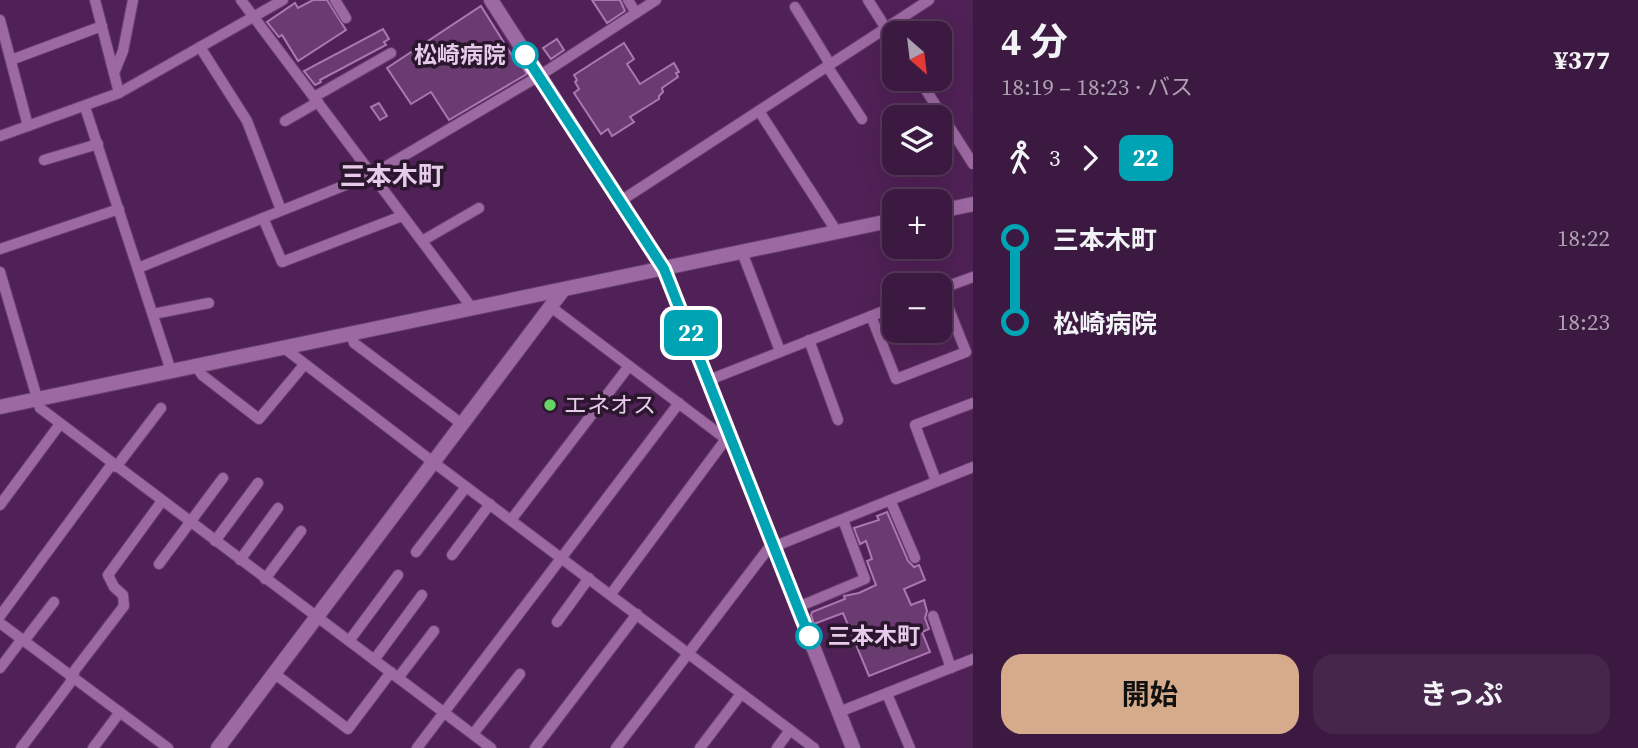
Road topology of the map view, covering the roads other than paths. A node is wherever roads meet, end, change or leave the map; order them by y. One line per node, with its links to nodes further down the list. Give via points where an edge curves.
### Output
1 (95, 0): 18 (street)
2 (133, 0): 24 (street)
3 (241, 0): 13 (street)
4 (283, 0): 13 (street)
5 (335, 0): 14 (street)
6 (491, 0): 25 (street)
7 (628, 0): 12 (street)
8 (656, 0): 12 (street)
9 (868, 0): 17 (street)
10 (929, 0): 16 (street)
11 (795, 7): 23 (street)
12 (636, 13): 25 (street)
13 (253, 17): 20 (street); 28 (street)
14 (345, 18)
15 (0, 20): 22 (street)
16 (897, 21)
17 (882, 22)
18 (102, 26): 22 (street); 24 (street)
19 (882, 31): 23 (street)
20 (201, 47): 27 (street); 44 (street, via 247,121)
21 (391, 53): 28 (street)
22 (7, 63): 33 (street)
23 (829, 65): 30 (street); 31 (street)
24 (114, 73): 27 (street)
25 (539, 76): 38 (street); 39 (street)
26 (927, 91): 37 (street)
27 (119, 93): 29 (street)
28 (316, 100): 32 (street); 38 (street)
29 (85, 107): 33 (street); 35 (street)
30 (759, 111): 39 (street); 48 (street)
31 (862, 119)
32 (285, 121)
33 (28, 126): 34 (street)
34 (0, 136)
35 (97, 144): 36 (street); 43 (street)
36 (44, 160)
37 (973, 164)
38 (373, 174): 44 (street); 45 (street)
39 (619, 202): 53 (street)
40 (973, 204): 42 (street)
41 (479, 208): 49 (street)
42 (952, 208)
43 (119, 209): 50 (street); 52 (street)
44 (281, 210): 46 (street)
45 (402, 216): 46 (street, via 282,262); 49 (street)
46 (263, 218): 52 (street)
47 (882, 223): 48 (street)
48 (837, 232): 51 (street)
49 (422, 241): 60 (street)
50 (0, 249)
51 (742, 252): 53 (street); 68 (street)
52 (138, 268): 62 (street)
53 (664, 269): 57 (street); 73 (street)
54 (973, 277): 56 (street)
55 (1, 278): 74 (street)
56 (952, 285)
57 (563, 290): 59 (street); 60 (street)
58 (209, 303): 62 (street)
59 (551, 307): 71 (street); 81 (street)
60 (472, 308): 65 (street)
61 (882, 312): 63 (street)
62 (153, 314): 72 (street)
63 (871, 316): 64 (street, via 896,379 966,352); 66 (street)
64 (952, 318)
65 (351, 334): 67 (street); 81 (street, via 354,343)
66 (809, 340): 68 (street); 79 (street)
67 (284, 348): 69 (street); 70 (street)
68 (780, 351): 73 (street)
69 (304, 365): 70 (street, via 260,419); 83 (street)
70 (196, 366): 72 (street)
71 (629, 366): 75 (street); 95 (street)
72 (171, 371): 74 (street)
73 (709, 380): 82 (street)
74 (36, 399): 77 (street); 80 (street)
75 (679, 403): 82 (street); 103 (street)
76 (973, 403): 87 (street, via 915,425)
77 (0, 407)
78 (161, 408): 84 (street)
79 (838, 420)
80 (60, 424): 84 (street); 93 (street)
81 (462, 424): 83 (street)
82 (729, 439): 100 (street); 110 (street)
83 (433, 462): 89 (street); 117 (street)
84 (114, 465): 91 (street); 116 (street)
85 (973, 467): 87 (street)
86 (223, 478): 97 (street)
87 (936, 481): 90 (street)
88 (258, 483): 99 (street)
89 (466, 486): 92 (street); 101 (street)
90 (890, 500): 96 (street); 104 (street)
91 (162, 501): 97 (street); 131 (street, via 108,575 123,595 124,606)
92 (489, 504): 95 (street); 102 (street)
93 (0, 505)
94 (278, 508): 105 (street)
95 (511, 520): 103 (street)
96 (843, 520): 100 (street); 113 (street, via 864,579)
97 (191, 523): 99 (street); 106 (street)
98 (301, 531): 109 (street)
99 (215, 541): 105 (street)
100 (774, 545): 113 (street); 123 (street)
101 (416, 552)
102 (452, 555)
103 (561, 557): 108 (street); 135 (street)
104 (915, 558)
105 (240, 560): 109 (street)
106 (159, 564)
107 (398, 575): 122 (street)
108 (589, 578): 110 (street); 118 (street)
109 (265, 579): 117 (street)
110 (611, 594): 114 (street)
111 (422, 596): 125 (street)
112 (54, 602): 121 (street)
113 (798, 607): 136 (street)
114 (637, 614): 123 (street); 145 (street)
115 (933, 615): 127 (street)
116 (0, 616)
117 (317, 618): 122 (street); 128 (street)
118 (557, 622)
119 (0, 623): 121 (street)
120 (433, 632): 130 (street)
121 (23, 640): 126 (street); 131 (street)
122 (349, 641): 125 (street)
123 (688, 653): 132 (street); 146 (street)
124 (973, 659): 127 (street)
125 (374, 660): 130 (street)
126 (0, 668)
127 (951, 668): 133 (street)
128 (275, 674): 130 (street, via 348,729); 142 (street)
129 (520, 674): 138 (street)
130 (395, 675): 135 (street)
131 (72, 676): 134 (street); 139 (street)
132 (741, 694): 137 (street); 147 (street)
133 (887, 694): 136 (street); 151 (street)
134 (120, 712): 140 (street); 141 (street)
135 (444, 712): 138 (street); 143 (street)
136 (839, 712): 150 (street)
137 (790, 730): 148 (street); 149 (street)
138 (473, 734): 144 (street)
139 (21, 748)
140 (93, 748)
141 (168, 748)
142 (218, 748)
143 (417, 748)
144 (491, 748)
145 (535, 748)
146 (616, 748)
147 (700, 748)
148 (777, 748)
149 (814, 748)
150 (853, 748)
151 (909, 748)

